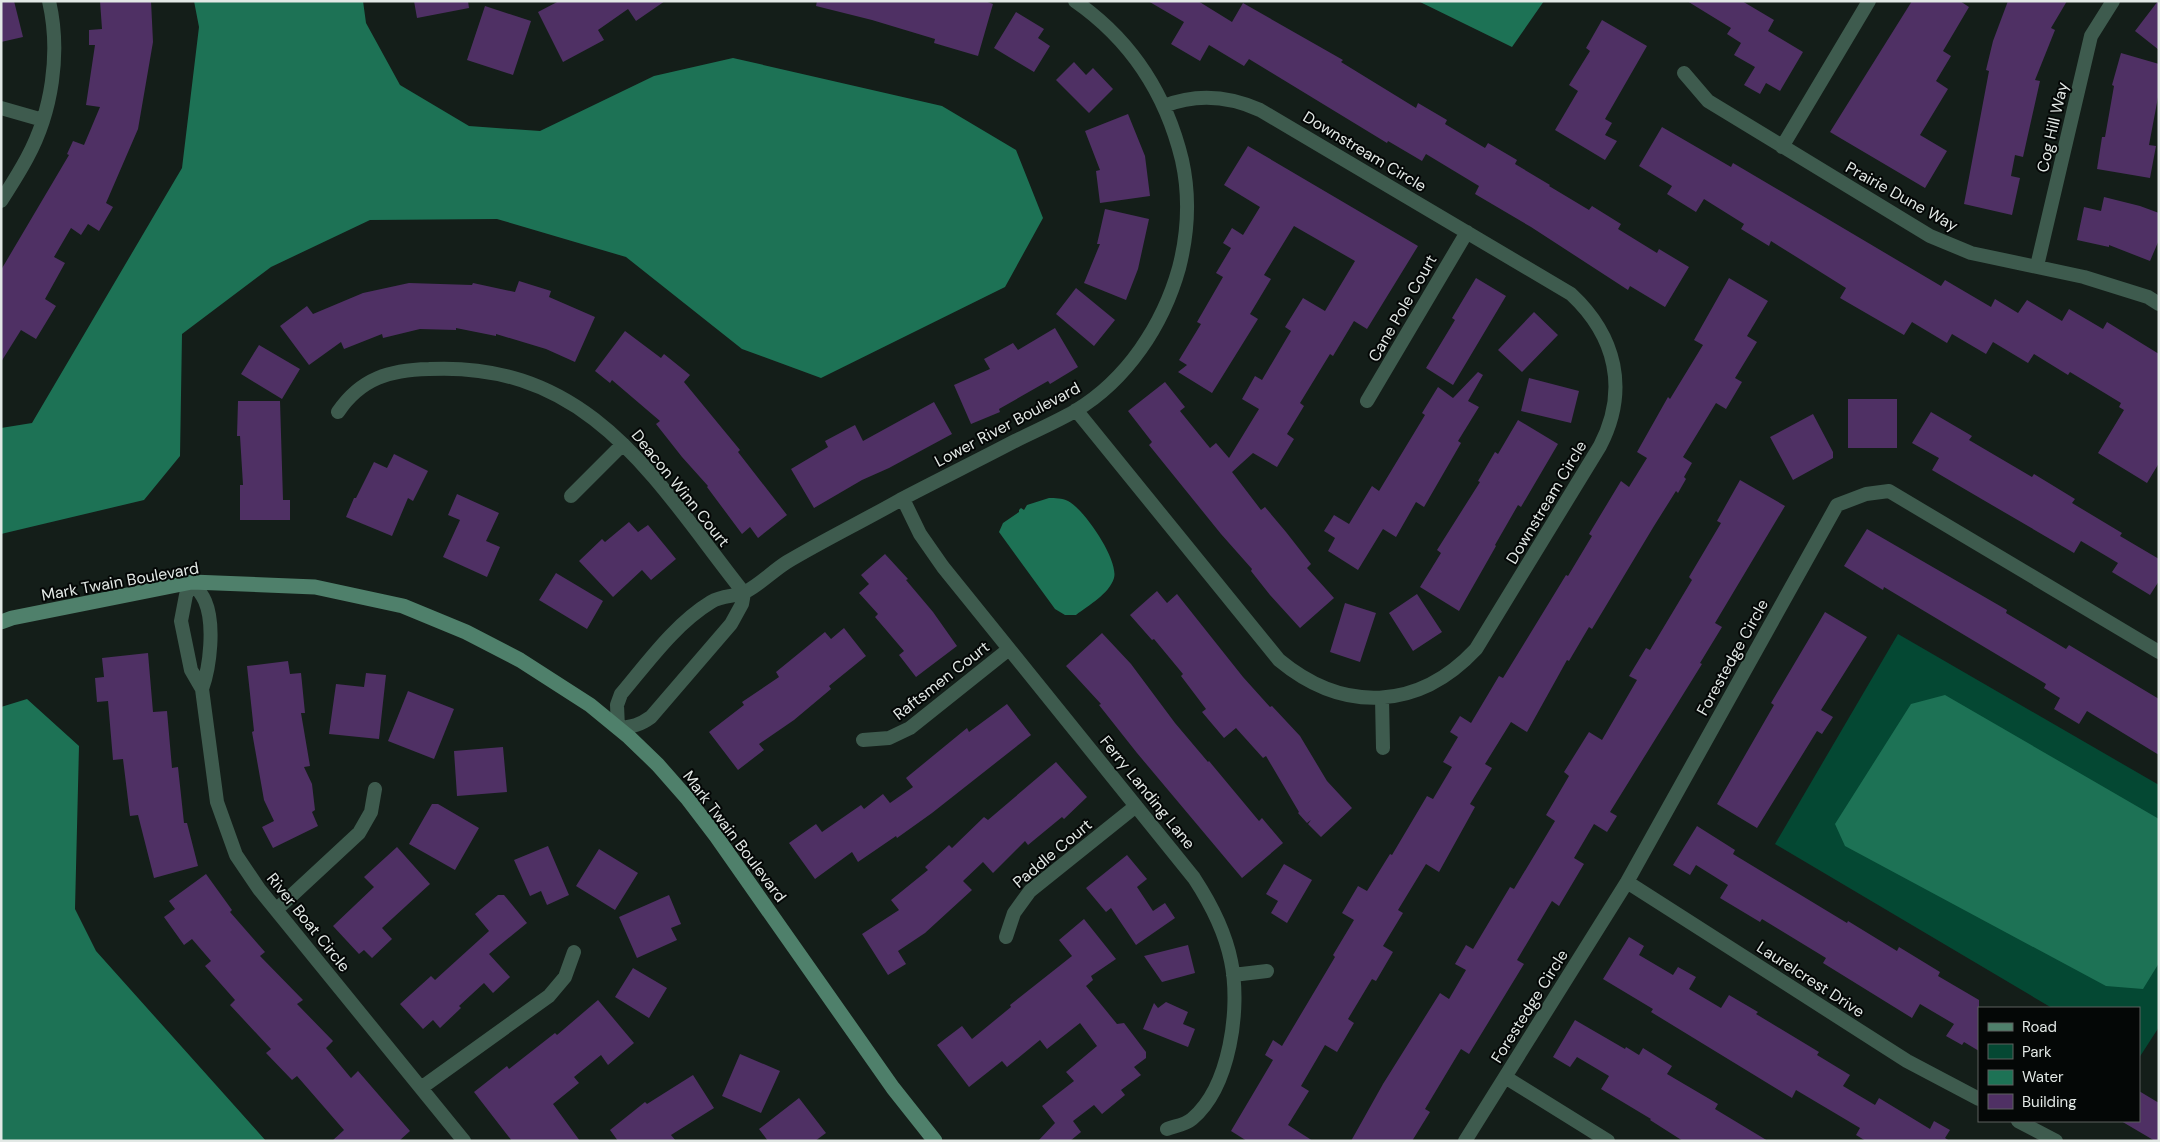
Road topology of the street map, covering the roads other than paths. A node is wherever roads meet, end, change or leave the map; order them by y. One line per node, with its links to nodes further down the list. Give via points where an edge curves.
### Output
1 (50, 1): 8 (street, via 54,64)
2 (1075, 1): 6 (street, Lower River Boulevard, via 1120,38 1145,72)
3 (1868, 1): 9 (street)
4 (2113, 1): 12 (street, Cog Hill Way, via 2091,36)
5 (1684, 73): 9 (street, Prairie Dune Way, via 1708,101)
6 (1164, 106): 11 (street, Downstream Circle, via 1202,97 1246,103); 15 (street, Lower River Boulevard, via 1179,150 1186,192 1185,234 1176,278 1159,318 1137,354 1110,384)
7 (1, 108): 8 (street)
8 (43, 120): 10 (street, via 28,158)
9 (1782, 147): 12 (street, Prairie Dune Way, via 1930,236 1971,253)
10 (1, 201)
11 (1467, 232): 14 (street, Cane Pole Court); 26 (street, Downstream Circle, via 1558,285 1582,304 1599,327 1611,355 1615,404 1600,446 1476,649 1436,682 1409,693)
12 (2037, 266): 13 (street, Prairie Dune Way, via 2084,277 2148,297)
13 (2159, 304)
14 (1368, 401)
15 (1076, 410): 19 (street, Lower River Boulevard); 26 (street, Downstream Circle, via 1279,660 1305,679 1336,692 1367,699)
16 (338, 412): 17 (street, Deacon Winn Court, via 354,391 378,377 417,369 464,369 508,376 551,392 586,412)
17 (624, 444): 18 (street); 21 (street, Deacon Winn Court)
18 (571, 496)
19 (903, 499): 21 (street, Lower River Boulevard, via 785,564); 23 (street, Ferry Landing Lane, via 935,556)
20 (192, 582): 22 (street, Mark Twain Boulevard); 25 (street, River Boat Circle, via 205,601 208,612 210,655); 25 (street, River Boat Circle, via 184,601 182,621 188,660); 27 (street, Mark Twain Boulevard, via 315,587 403,606 466,632 520,660 576,695)
21 (744, 593): 27 (street, via 731,624 651,716 642,724); 27 (street, Lower River Boulevard, via 721,597 710,603 668,640 621,694 617,705)
22 (1, 622)
23 (1009, 648): 28 (street, Raftsmen Court, via 910,728 889,738); 31 (street, Ferry Landing Lane)
24 (2159, 652): 32 (street, Forestedge Circle, via 1889,491 1866,494 1837,505)
25 (202, 689): 33 (street, River Boat Circle, via 213,783 222,819 236,855)
26 (1382, 698): 29 (street)
27 (618, 728): 44 (street, Mark Twain Boulevard, via 658,765 702,816 893,1088)
28 (863, 740)
29 (1383, 748)
30 (375, 789): 33 (street, via 371,812 359,833)
31 (1136, 806): 34 (street, Paddle Court, via 1030,891 1014,913); 37 (street, Ferry Landing Lane, via 1203,892 1224,936)
32 (1627, 882): 38 (street, Forestedge Circle); 40 (street, Laurelcrest Drive, via 1907,1061)
33 (276, 910): 39 (street, River Boat Circle)
34 (1006, 937)
35 (574, 952): 39 (street, via 565,977 549,996)
36 (1267, 971): 37 (street)
37 (1233, 975): 42 (street, Ferry Landing Lane, via 1231,1034 1216,1084 1191,1120)
38 (1505, 1077): 45 (street, Forestedge Circle); 46 (street)
39 (421, 1088): 43 (street, River Boat Circle)
40 (1978, 1099)
41 (2020, 1122): 47 (street)
42 (1167, 1129)
43 (464, 1141)
44 (935, 1141)
45 (1465, 1141)
46 (1608, 1141)
47 (2056, 1141)

